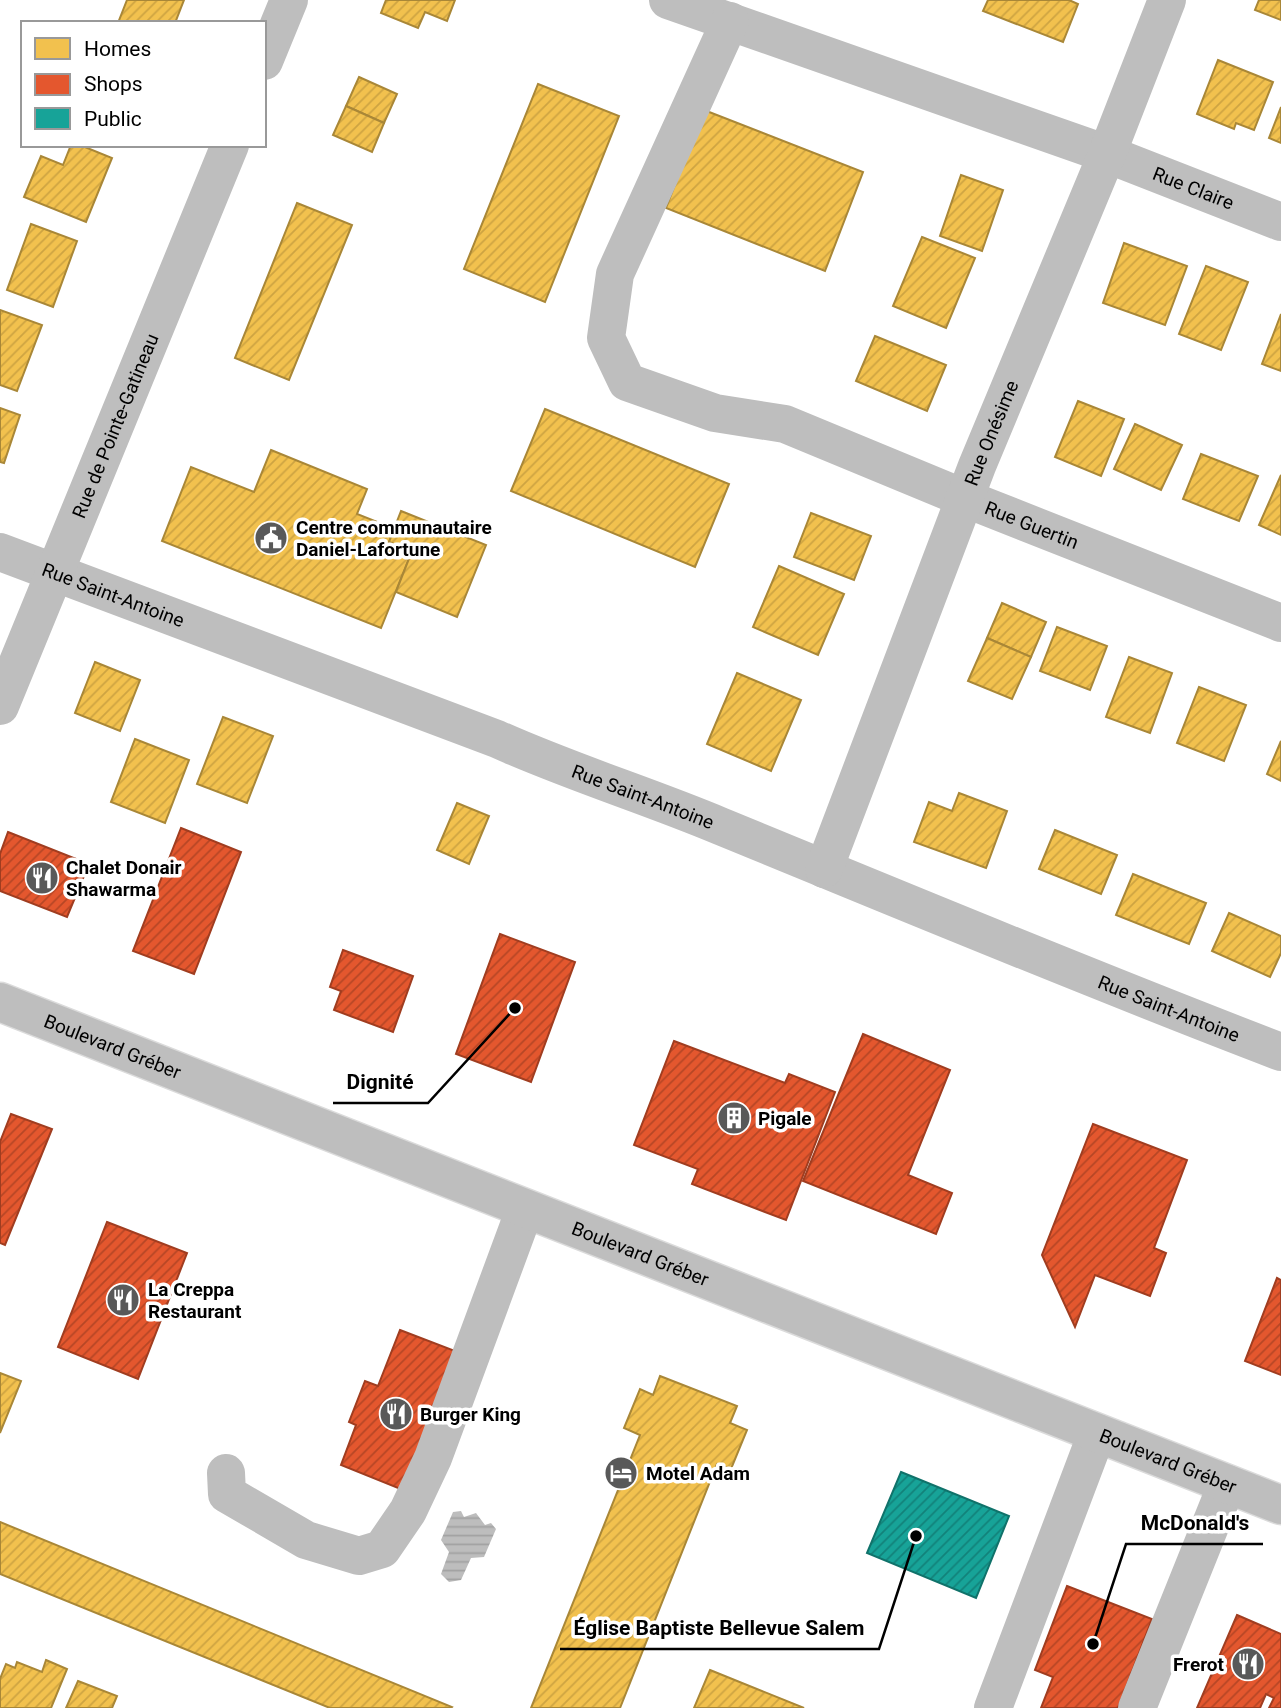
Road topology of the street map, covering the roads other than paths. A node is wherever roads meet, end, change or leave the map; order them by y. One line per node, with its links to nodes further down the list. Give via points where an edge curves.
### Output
1 (289, 0): 5 (street)
2 (668, 0): 4 (street, Rue Claire)
3 (1167, 0): 7 (street, Rue Onésime)
4 (730, 21): 7 (street, Rue Claire); 9 (street, Rue Guertin, via 615,274 606,338 627,382 715,413 785,424)
5 (266, 56)
6 (229, 147): 11 (street, Rue de Pointe-Gatineau)
7 (1107, 153): 8 (street, Rue Claire); 9 (street, Rue Onésime)
8 (1281, 222)
9 (964, 499): 12 (street, Rue Guertin); 14 (street, Rue Onésime)
10 (0, 552): 11 (street, Rue Saint-Antoine)
11 (54, 573): 13 (street, Rue de Pointe-Gatineau); 14 (street, Rue Saint-Antoine, via 604,780)
12 (1281, 623)
13 (0, 706)
14 (824, 869): 16 (street, Rue Saint-Antoine)
15 (0, 1002): 17 (street, Boulevard Gréber)
16 (1281, 1052)
17 (526, 1209): 18 (street, Boulevard Gréber); 19 (street, via 433,1458 408,1511 382,1549 359,1556 306,1540 227,1494)
18 (1104, 1436): 20 (street, Boulevard Gréber); 22 (street); 23 (street)
19 (226, 1473)
20 (1227, 1484): 21 (street, Boulevard Gréber); 24 (street)
21 (1281, 1505)
22 (993, 1708)
23 (1010, 1708)
24 (1137, 1708)

